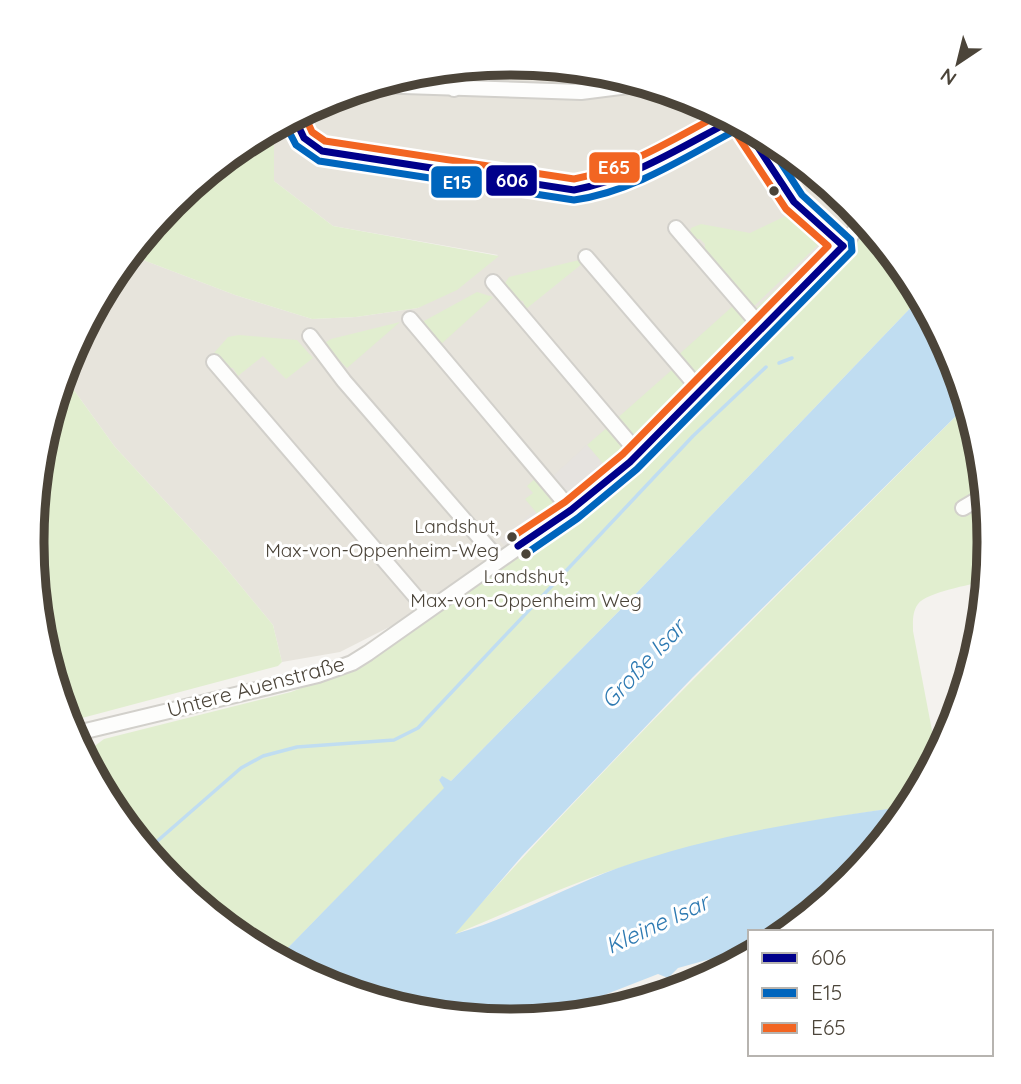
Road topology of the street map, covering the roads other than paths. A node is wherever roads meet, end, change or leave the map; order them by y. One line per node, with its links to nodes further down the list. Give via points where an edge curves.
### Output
1 (452, 79): 4 (street)
2 (408, 87): 4 (street)
3 (616, 87): 4 (street, via 581,92)
4 (453, 89)
5 (722, 126): 6 (street, via 628,175 574,190 322,151 307,143)
6 (296, 127)
7 (757, 146): 10 (street, via 794,202)
8 (676, 228): 14 (street)
9 (856, 229): 10 (street, Untere Auenstraße)
10 (843, 246): 14 (street, Untere Auenstraße)
11 (586, 257): 17 (street)
12 (493, 282): 18 (street)
13 (410, 319): 21 (street)
14 (762, 328): 17 (street, Untere Auenstraße)
15 (310, 336): 22 (street)
16 (214, 362): 23 (street)
17 (700, 390): 18 (street, Untere Auenstraße)
18 (638, 453): 21 (street, Untere Auenstraße)
19 (975, 501): 20 (street)
20 (963, 508)
21 (570, 510): 22 (street, Untere Auenstraße)
22 (498, 559): 23 (street, Untere Auenstraße)
23 (427, 610): 24 (street, Untere Auenstraße, via 368,653 334,670)
24 (84, 731)

